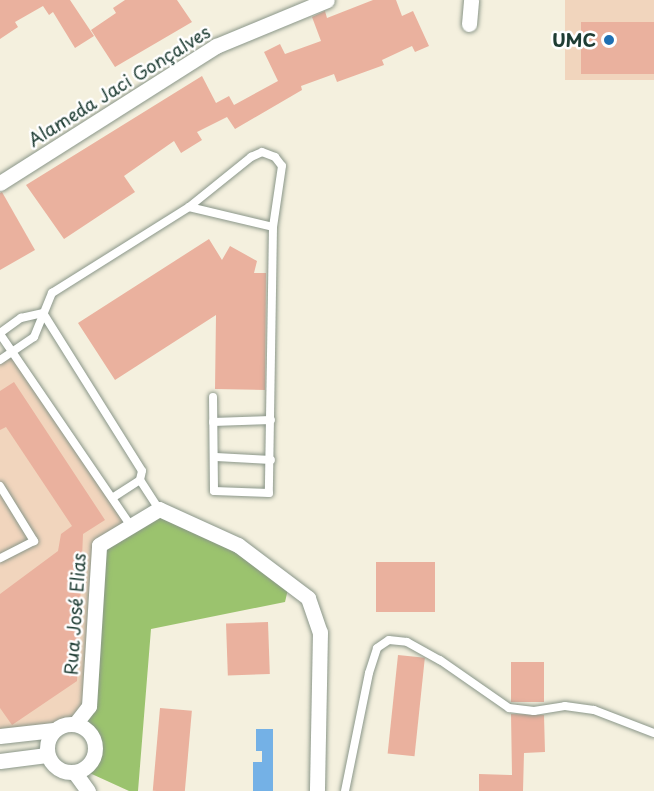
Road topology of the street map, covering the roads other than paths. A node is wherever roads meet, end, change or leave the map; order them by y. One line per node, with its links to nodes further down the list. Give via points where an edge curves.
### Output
1 (327, 0): 4 (street, Alameda Jaci Gonçalves, via 216,46)
2 (471, 0): 3 (street)
3 (470, 24)
4 (0, 183)
5 (189, 207): 6 (lane); 6 (lane, via 262,152 275,157 282,166); 7 (lane, via 52,293)
6 (273, 227): 12 (lane)
7 (43, 313): 8 (lane, via 21,318); 9 (lane, via 34,337); 16 (lane, via 142,471)
8 (0, 333): 9 (lane)
9 (12, 352): 10 (lane); 18 (lane)
10 (0, 360)
11 (213, 397): 13 (lane)
12 (271, 420): 13 (lane); 15 (lane)
13 (213, 422): 14 (lane)
14 (216, 457): 15 (lane); 15 (lane, via 214,491 269,493)
15 (270, 460)
16 (140, 480): 18 (lane); 19 (lane)
17 (0, 486): 21 (lane, via 34,541)
18 (112, 498): 20 (lane)
19 (159, 509): 20 (street, Rua José Elias); 30 (street, via 238,545 308,598 320,632)
20 (130, 526): 22 (street, Rua José Elias, via 99,545 89,706)
21 (0, 558)
22 (75, 724): 23 (street); 28 (street, via 90,732 95,748 90,764)
23 (54, 730): 25 (street); 26 (street, via 46,744)
24 (654, 734): 31 (lane, via 594,710 565,706 534,711 509,708 433,656 407,642 389,640 377,648 369,673)
25 (0, 736)
26 (47, 755): 27 (street); 28 (street, via 60,770)
27 (0, 761)
28 (75, 772): 29 (street)
29 (88, 791)
30 (317, 791)
31 (345, 791)

